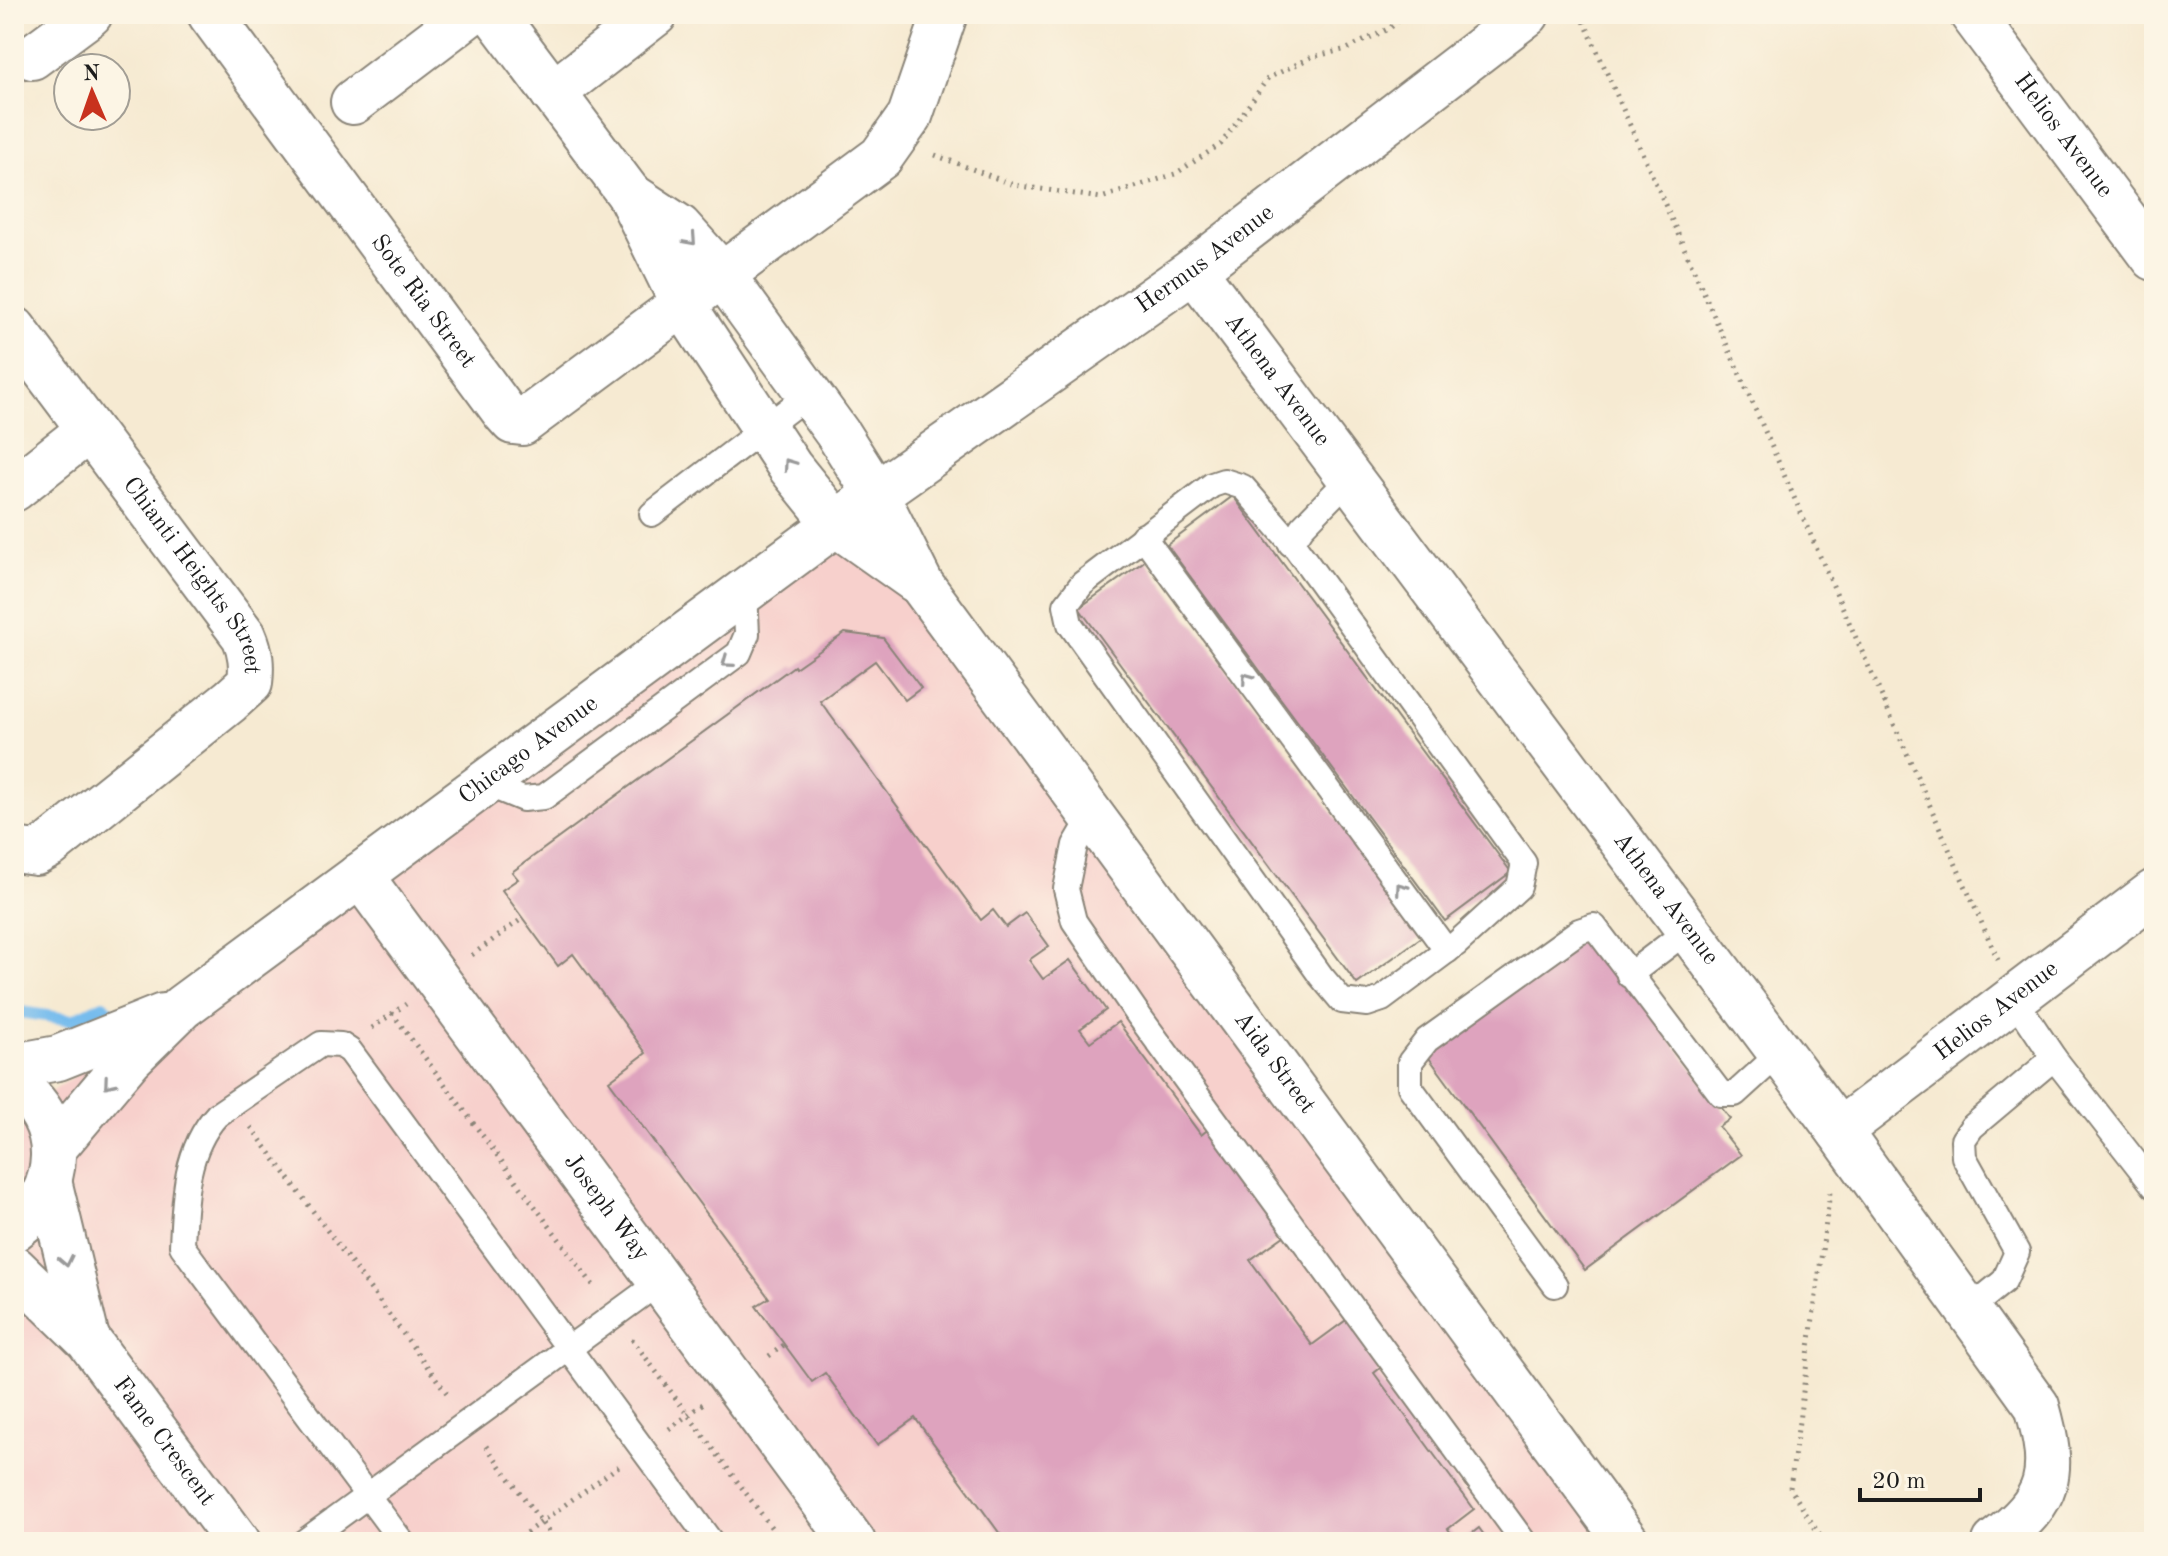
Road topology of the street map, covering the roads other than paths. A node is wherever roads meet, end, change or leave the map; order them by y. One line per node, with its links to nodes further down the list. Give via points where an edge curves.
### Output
1 (90, 14): 9 (street)
2 (210, 14): 16 (street, Sote Ria Street, via 513,422 530,420)
3 (469, 14): 11 (street)
4 (494, 14): 10 (street)
5 (655, 14): 10 (street)
6 (945, 14): 15 (street, Sote Ria Street, via 899,136 862,174)
7 (1527, 14): 14 (street, Hermus Avenue)
8 (1972, 14): 13 (street, Helios Avenue)
9 (32, 57)
10 (553, 93): 12 (street)
11 (353, 102)
12 (629, 194): 15 (street, one-way to 15, via 679,227); 16 (street)
13 (2154, 258)
14 (1194, 270): 21 (street, Athena Avenue); 23 (street, Hermus Avenue)
15 (724, 277): 16 (street, Sote Ria Street); 18 (street)
16 (684, 306): 19 (street)
17 (14, 329): 20 (street, Chianti Heights Street)
18 (809, 394): 19 (lane); 23 (street)
19 (764, 427): 24 (lane); 25 (street, one-way to 19)
20 (89, 430): 22 (street); 30 (street, Chianti Heights Street, via 244,636 250,650 250,683 49,846 36,853)
21 (1350, 478): 27 (lane); 33 (street, Athena Avenue)
22 (14, 489)
23 (876, 494): 25 (street, Chicago Avenue); 28 (street, Aida Street)
24 (652, 514)
25 (836, 524): 28 (street, Aida Street); 31 (street, Chicago Avenue)
26 (1143, 536): 27 (lane, via 1224,481 1243,487); 34 (lane, one-way to 26); 34 (lane, via 1072,593 1066,605 1070,624 1321,976 1342,1001 1367,1004 1382,999)
27 (1291, 544): 34 (lane, via 1524,863 1519,887)
28 (921, 584): 29 (street, Aida Street)
29 (1092, 816): 53 (street, Aida Street); 59 (lane, via 1075,845 1066,889 1074,921)
30 (14, 850)
31 (360, 875): 37 (street, Chicago Avenue); 47 (street, Joseph Way)
32 (2154, 892): 36 (street, Helios Avenue)
33 (1688, 930): 35 (lane); 38 (street, Athena Avenue)
34 (1447, 951)
35 (1629, 975): 38 (lane, via 1721,1094 1735,1094); 48 (lane, via 1598,929 1579,931 1427,1040 1407,1071 1410,1087)
36 (2014, 998): 39 (lane); 42 (street, Helios Avenue)
37 (182, 1007): 40 (street, Chicago Avenue, via 58,1058); 43 (street, Chicago Avenue, one-way to 43, via 130,1058)
38 (1780, 1053): 42 (street, Athena Avenue)
39 (2054, 1058): 44 (lane); 49 (lane, via 1963,1140 1964,1157 2017,1252 2004,1281)
40 (14, 1066)
41 (14, 1085): 43 (street, Fame Crescent, via 39,1107 49,1127)
42 (1839, 1131): 49 (street, Athena Avenue)
43 (52, 1166): 45 (street, Chicago Avenue, via 40,1204); 50 (street, Fame Crescent, one-way to 50)
44 (2154, 1186)
45 (14, 1229)
46 (14, 1268): 50 (street, Fame Crescent)
47 (661, 1281): 51 (lane); 58 (street, Joseph Way)
48 (1555, 1285)
49 (1968, 1310): 60 (street, Athena Avenue, via 2037,1406 2048,1456 2037,1504)
50 (88, 1340): 54 (street, Fame Crescent)
51 (569, 1348): 52 (lane); 52 (lane, via 341,1045 321,1044 217,1115 199,1139 184,1195 182,1246); 57 (lane)
52 (367, 1496): 55 (lane); 56 (lane)
53 (1615, 1539)
54 (238, 1542)
55 (304, 1542)
56 (402, 1542)
57 (711, 1542)
58 (853, 1542)
59 (1524, 1542)
60 (1995, 1542)

